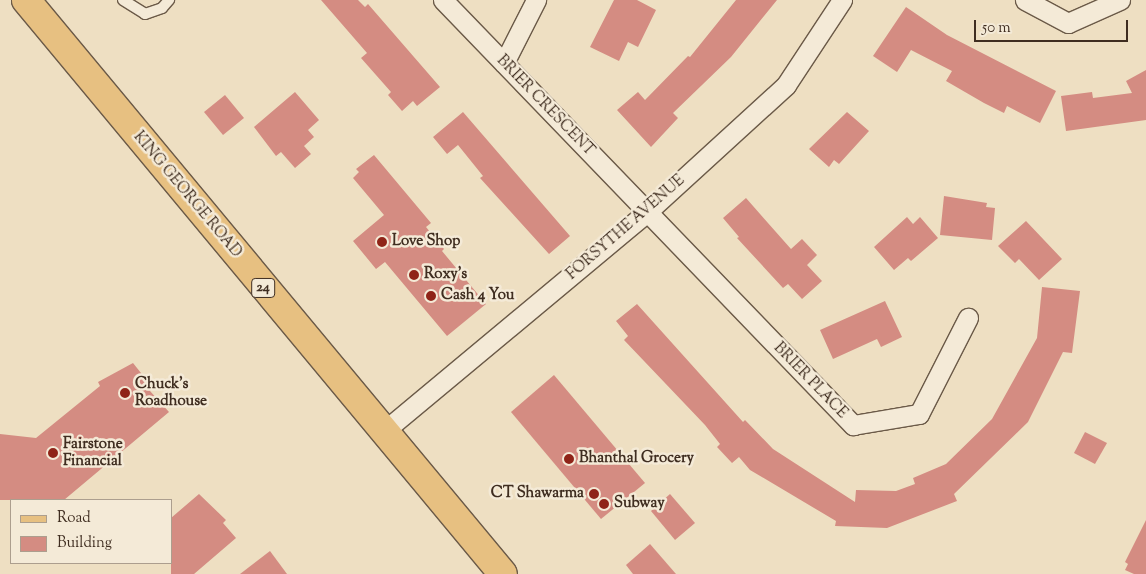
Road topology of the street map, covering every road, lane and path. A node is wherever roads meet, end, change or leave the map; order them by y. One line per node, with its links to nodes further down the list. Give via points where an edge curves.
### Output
1 (26, 0): 12 (main road, KING GEORGE ROAD / 24)
2 (123, 0): 3 (lane, via 145,14 162,8)
3 (168, 0)
4 (443, 0): 9 (street, BRIER CRESCENT)
5 (536, 0): 9 (street)
6 (842, 0): 10 (street, FORSYTHE AVENUE, via 786,85)
7 (1025, 0): 8 (street, via 1068,23)
8 (1120, 0)
9 (504, 63): 10 (street, BRIER CRESCENT)
10 (646, 213): 11 (street, BRIER PLACE, via 853,425 918,414); 12 (street, FORSYTHE AVENUE)
11 (968, 318)
12 (383, 432): 13 (main road, KING GEORGE ROAD / 24)
13 (503, 574)

